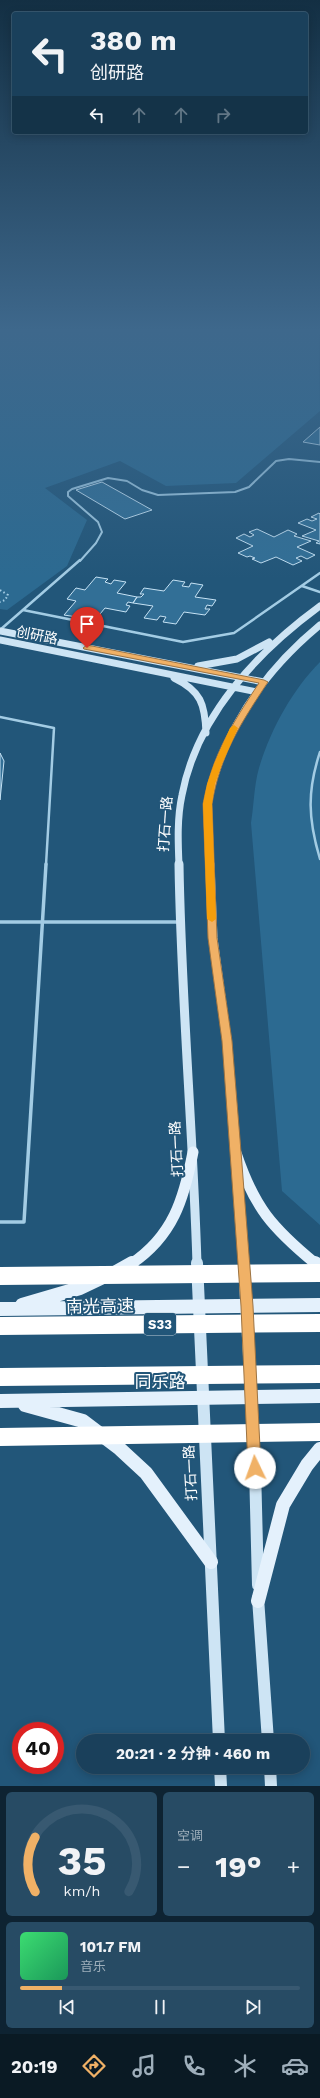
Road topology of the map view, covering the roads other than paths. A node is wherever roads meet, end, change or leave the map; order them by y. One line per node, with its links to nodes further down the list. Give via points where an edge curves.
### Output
1 (320, 462): 6 (lane, via 289,458 276,461 249,487 235,492 158,495 142,490 127,481 108,478 72,489 68,496 102,527 101,538 74,567)
2 (320, 573): 3 (lane)
3 (302, 586): 4 (lane); 6 (lane, via 234,633 183,642)
4 (320, 592)
5 (320, 606): 9 (main road, 打石一路)
6 (23, 610): 8 (lane)
7 (320, 625): 14 (main road, via 287,654)
8 (0, 630): 11 (main road, 创研路)
9 (280, 636): 11 (main road, via 237,659); 13 (main road, 打石一路)
10 (0, 640): 12 (main road, 创研路)
11 (189, 667): 13 (main road, 创研路)
12 (158, 672): 15 (main road, 创研路); 18 (main road, via 179,680 202,701)
13 (242, 678): 14 (main road, 创研路); 15 (main road, 打石一路)
14 (264, 682): 16 (main road)
15 (234, 688): 16 (main road, 创研路); 18 (main road, 打石一路)
16 (256, 692): 25 (main road, via 233,728 211,784 208,804 213,938 227,1041)
17 (0, 717): 22 (lane, via 54,728)
18 (206, 733): 23 (main road, 打石一路, via 194,754 180,813)
19 (320, 752): 20 (lane, via 312,772 308,794 311,823)
20 (320, 859)
21 (0, 922): 22 (lane)
22 (42, 922): 23 (lane); 26 (lane, via 24,1222)
23 (180, 922): 24 (main road, 打石一路)
24 (193, 1152): 32 (main road, 打石一路); 33 (main road, via 183,1199 176,1217 139,1258 124,1268 80,1288)
25 (236, 1153): 27 (main road, via 246,1183 261,1210 287,1240); 31 (main road)
26 (0, 1222)
27 (320, 1267)
28 (320, 1273): 29 (highway, bridge)
29 (0, 1276)
30 (320, 1305): 31 (main road)
31 (247, 1306): 32 (main road); 39 (main road)
32 (198, 1307): 33 (main road); 40 (main road, 打石一路)
33 (5, 1309)
34 (320, 1323): 35 (highway, 南光高速 / S33, bridge)
35 (0, 1326)
36 (320, 1374): 37 (highway, bridge)
37 (0, 1377)
38 (320, 1396): 39 (main road, 同乐路)
39 (251, 1398): 40 (main road, 同乐路); 46 (main road)
40 (202, 1399): 41 (main road, 同乐路); 45 (main road, 打石一路)
41 (6, 1401): 45 (main road, via 83,1421 120,1449 146,1473)
42 (320, 1432): 43 (highway, bridge)
43 (0, 1437)
44 (320, 1449): 46 (main road, via 307,1465 283,1505)
45 (211, 1562): 47 (main road, 打石一路)
46 (258, 1601): 48 (main road)
47 (219, 1734)
48 (268, 1734)
49 (220, 1774): 51 (main road)
50 (270, 1774): 52 (main road)
51 (221, 1786)
52 (271, 1786)

